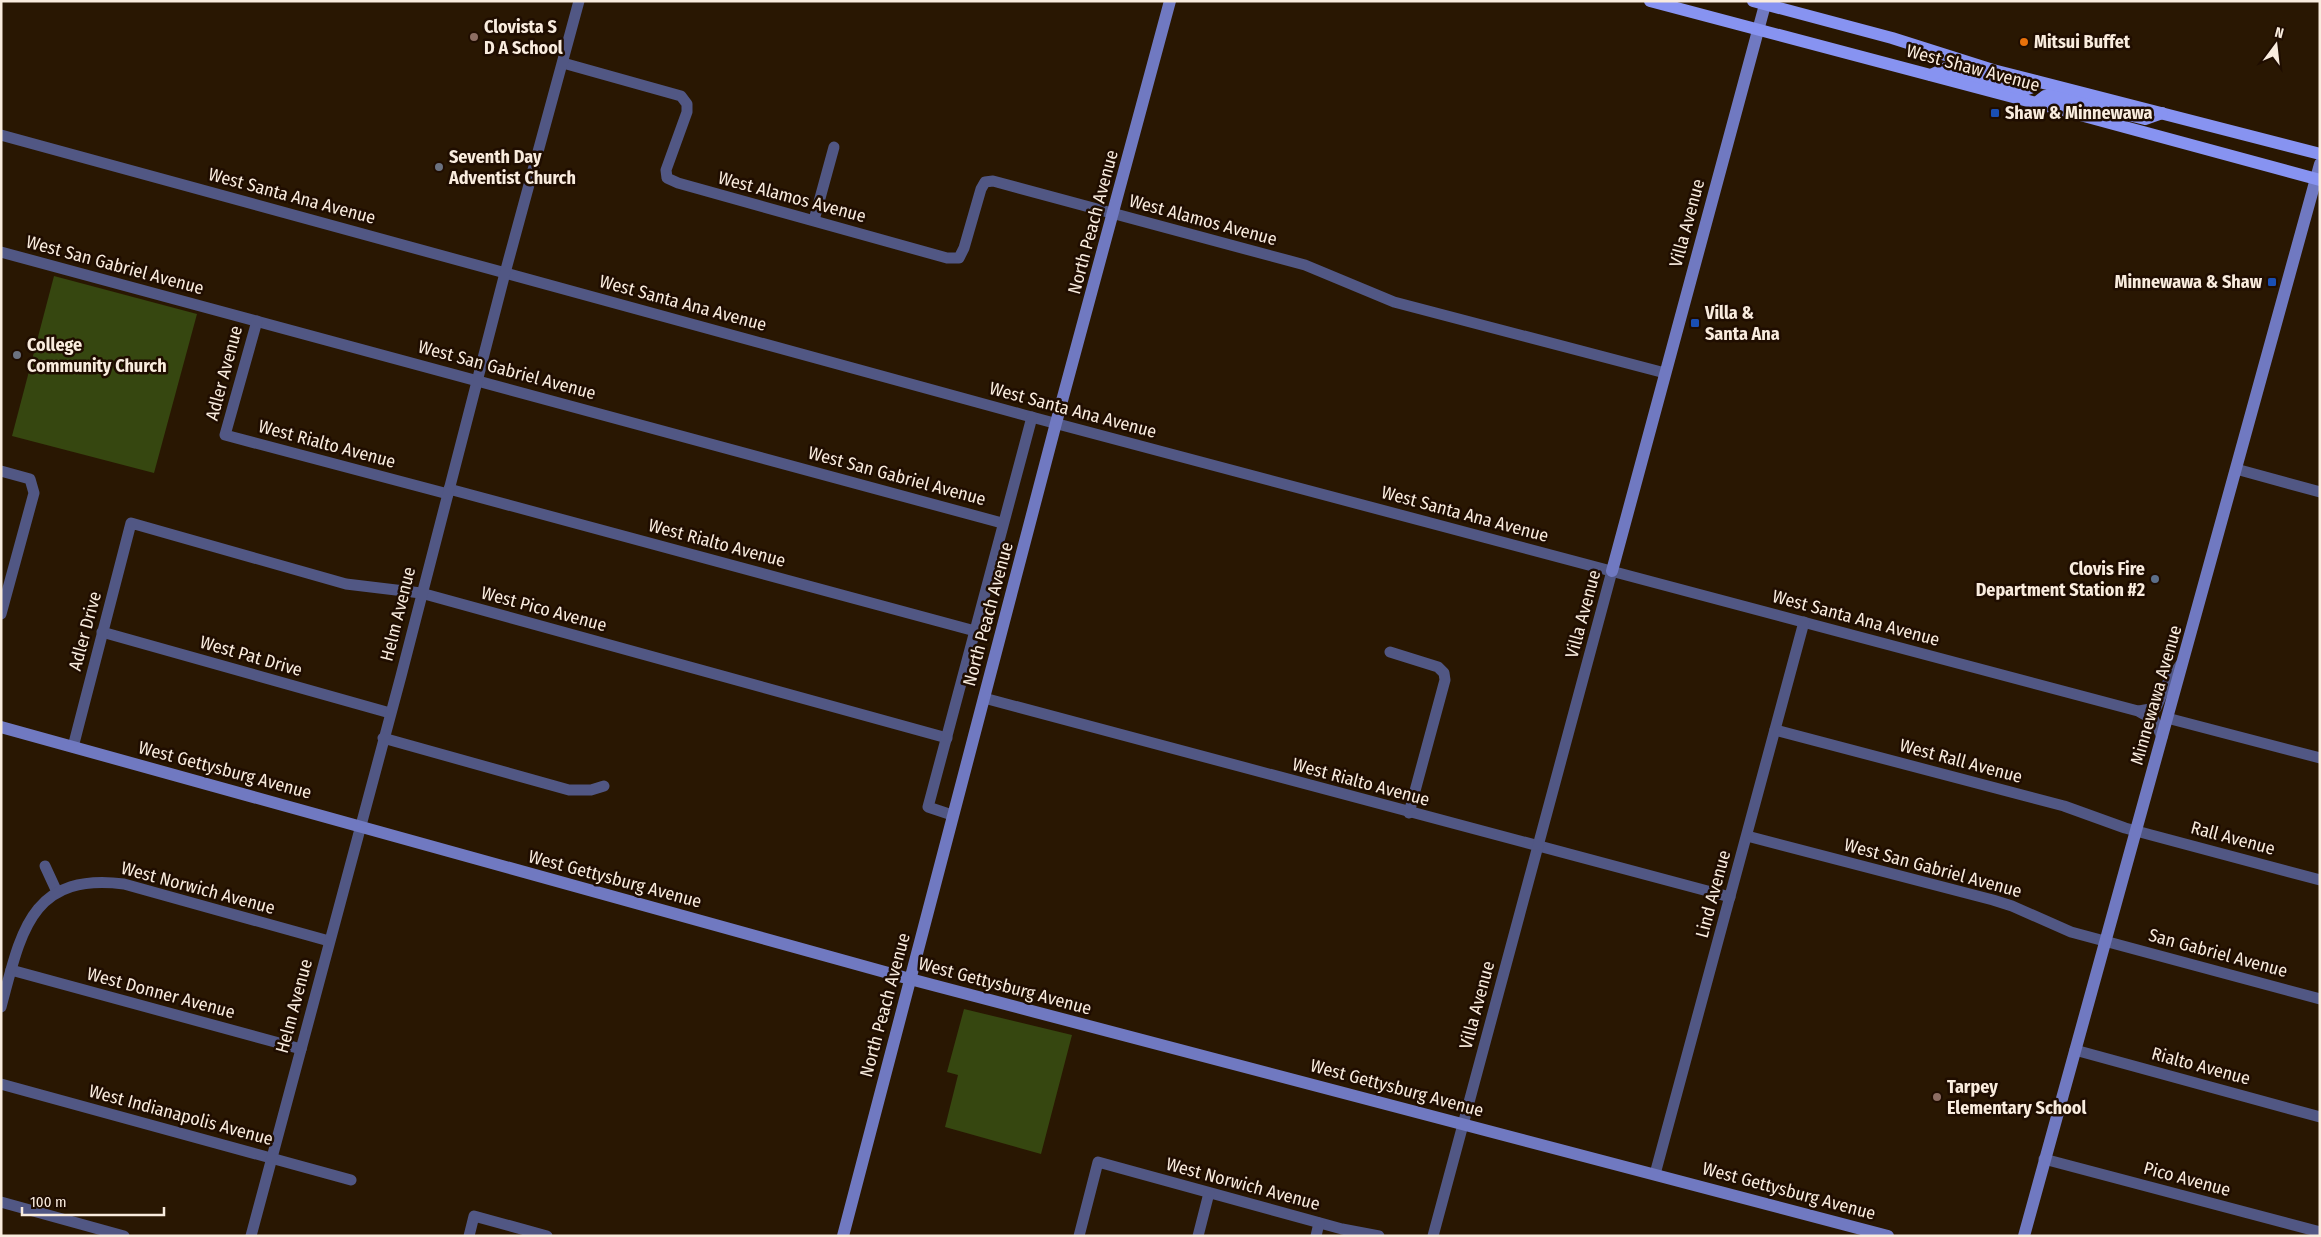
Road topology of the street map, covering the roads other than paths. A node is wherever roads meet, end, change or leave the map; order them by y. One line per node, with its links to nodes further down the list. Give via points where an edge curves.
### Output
1 (579, 1): 6 (street, Helm Avenue)
2 (1170, 1): 16 (street, North Peach Avenue)
3 (1650, 1): 5 (main road, West Shaw Avenue)
4 (1762, 2): 5 (street, Villa Avenue); 8 (main road, West Shaw Avenue)
5 (1757, 30): 7 (main road, West Shaw Avenue); 21 (street, Villa Avenue)
6 (563, 63): 17 (street, West Alamos Avenue, via 681,96 687,104 687,112 667,161 667,178); 19 (street, Helm Avenue)
7 (1931, 75): 8 (main road, via 1946,68 2025,90 2033,87); 9 (main road, West Shaw Avenue)
8 (2036, 80): 10 (main road, West Shaw Avenue)
9 (2036, 103): 10 (main road, via 2045,96 2051,96 2145,119); 15 (main road, West Shaw Avenue)
10 (2162, 113): 13 (main road, West Shaw Avenue)
11 (1, 135): 19 (street, West Santa Ana Avenue)
12 (834, 147): 17 (street)
13 (2320, 154)
14 (2320, 164): 15 (street, Minnewawa Avenue)
15 (2317, 180): 26 (street, Minnewawa Avenue)
16 (1113, 214): 17 (street, West Alamos Avenue, via 993,181 985,182 959,258 947,258); 21 (street, West Alamos Avenue, via 1305,265 1380,298); 24 (street, North Peach Avenue)
17 (814, 220)
18 (1, 252): 20 (street, West San Gabriel Avenue)
19 (505, 272): 22 (street, Helm Avenue); 23 (street, West Santa Ana Avenue)
20 (257, 321): 22 (street, West San Gabriel Avenue); 25 (street, Adler Avenue)
21 (1665, 373): 32 (street, Villa Avenue)
22 (478, 380): 28 (street, Helm Avenue); 31 (street, West San Gabriel Avenue)
23 (1032, 417): 24 (street, West Santa Ana Avenue); 31 (street)
24 (1056, 423): 32 (street, West Santa Ana Avenue); 40 (street, North Peach Avenue)
25 (225, 435): 28 (street, West Rialto Avenue)
26 (2236, 469): 29 (street); 39 (street, Minnewawa Avenue)
27 (1, 471): 34 (street, via 30,479 34,493)
28 (448, 492): 33 (street, Helm Avenue); 36 (street, West Rialto Avenue)
29 (2320, 492)
30 (131, 523): 33 (street, West Pico Avenue, via 346,584); 37 (street, Adler Drive)
31 (1002, 523): 36 (street)
32 (1612, 571): 35 (street, West Santa Ana Avenue); 57 (street, Villa Avenue)
33 (421, 593): 42 (street, Helm Avenue); 48 (street, West Pico Avenue)
34 (1, 614)
35 (1804, 622): 41 (street, West Santa Ana Avenue); 45 (street, Lind Avenue)
36 (975, 631): 48 (street)
37 (102, 632): 42 (street, West Pat Drive); 49 (street, Adler Drive)
38 (1390, 652): 52 (street, via 1438,667 1445,680)
39 (2184, 660): 41 (street, via 2165,686 2156,708); 43 (street, Minnewawa Avenue)
40 (984, 698): 52 (street, West Rialto Avenue); 53 (street, North Peach Avenue)
41 (2138, 711): 46 (street, West Santa Ana Avenue, via 2154,720)
42 (390, 713): 47 (street, Helm Avenue)
43 (2167, 718): 46 (street, Minnewawa Avenue); 50 (street)
44 (1, 727): 49 (street, West Gettysburg Avenue)
45 (1775, 730): 55 (street, West Rall Avenue, via 2064,806); 56 (street, Lind Avenue)
46 (2162, 737): 55 (street, Minnewawa Avenue)
47 (383, 738): 51 (street, via 569,790); 54 (street, Helm Avenue)
48 (947, 738): 53 (street, via 928,807)
49 (73, 747): 54 (street, West Gettysburg Avenue)
50 (2320, 758)
51 (604, 786)
52 (1409, 813): 57 (street, West Rialto Avenue)
53 (952, 815): 65 (street, North Peach Avenue)
54 (360, 825): 62 (street, Helm Avenue); 65 (street, West Gettysburg Avenue)
55 (2136, 831): 59 (street, Rall Avenue); 63 (street, Minnewawa Avenue)
56 (1747, 836): 61 (street, Lind Avenue); 63 (street, West San Gabriel Avenue, via 1999,902 2072,932)
57 (1538, 847): 61 (street, West Rialto Avenue); 72 (street, Villa Avenue)
58 (44, 866): 60 (street)
59 (2320, 880)
60 (57, 892): 62 (street, West Norwich Avenue, via 76,884 100,881 124,884); 64 (street, via 42,904 23,931)
61 (1730, 897): 75 (street, Lind Avenue)
62 (329, 941): 68 (street, Helm Avenue)
63 (2107, 942): 66 (street, San Gabriel Avenue); 69 (street, Minnewawa Avenue)
64 (11, 970): 67 (street); 68 (street, West Donner Avenue)
65 (910, 979): 72 (street, West Gettysburg Avenue); 85 (street, North Peach Avenue)
66 (2320, 999)
67 (1, 1006)
68 (301, 1050): 73 (street, Helm Avenue)
69 (2075, 1050): 71 (street, Rialto Avenue); 74 (street, Minnewawa Avenue)
70 (1, 1084): 73 (street, West Indianapolis Avenue)
71 (2318, 1116)
72 (1464, 1123): 75 (street, West Gettysburg Avenue); 90 (street, Villa Avenue)
73 (270, 1158): 76 (street, West Indianapolis Avenue); 82 (street, Helm Avenue)
74 (2044, 1159): 80 (street, Pico Avenue); 92 (street, Minnewawa Avenue)
75 (1655, 1174): 91 (street, West Gettysburg Avenue)
76 (351, 1180)
77 (1209, 1193): 79 (street, West Norwich Avenue); 86 (street, West Norwich Avenue, via 1098,1162); 87 (street)
78 (1, 1202): 81 (street)
79 (1319, 1222): 88 (street); 89 (street, West Norwich Avenue)
80 (2320, 1232)
81 (124, 1236)
82 (251, 1236)
83 (469, 1236): 84 (street, via 474,1216)
84 (547, 1236)
85 (843, 1236)
86 (1078, 1236)
87 (1198, 1236)
88 (1316, 1236)
89 (1379, 1236)
90 (1433, 1236)
91 (1888, 1236)
92 (2024, 1236)

